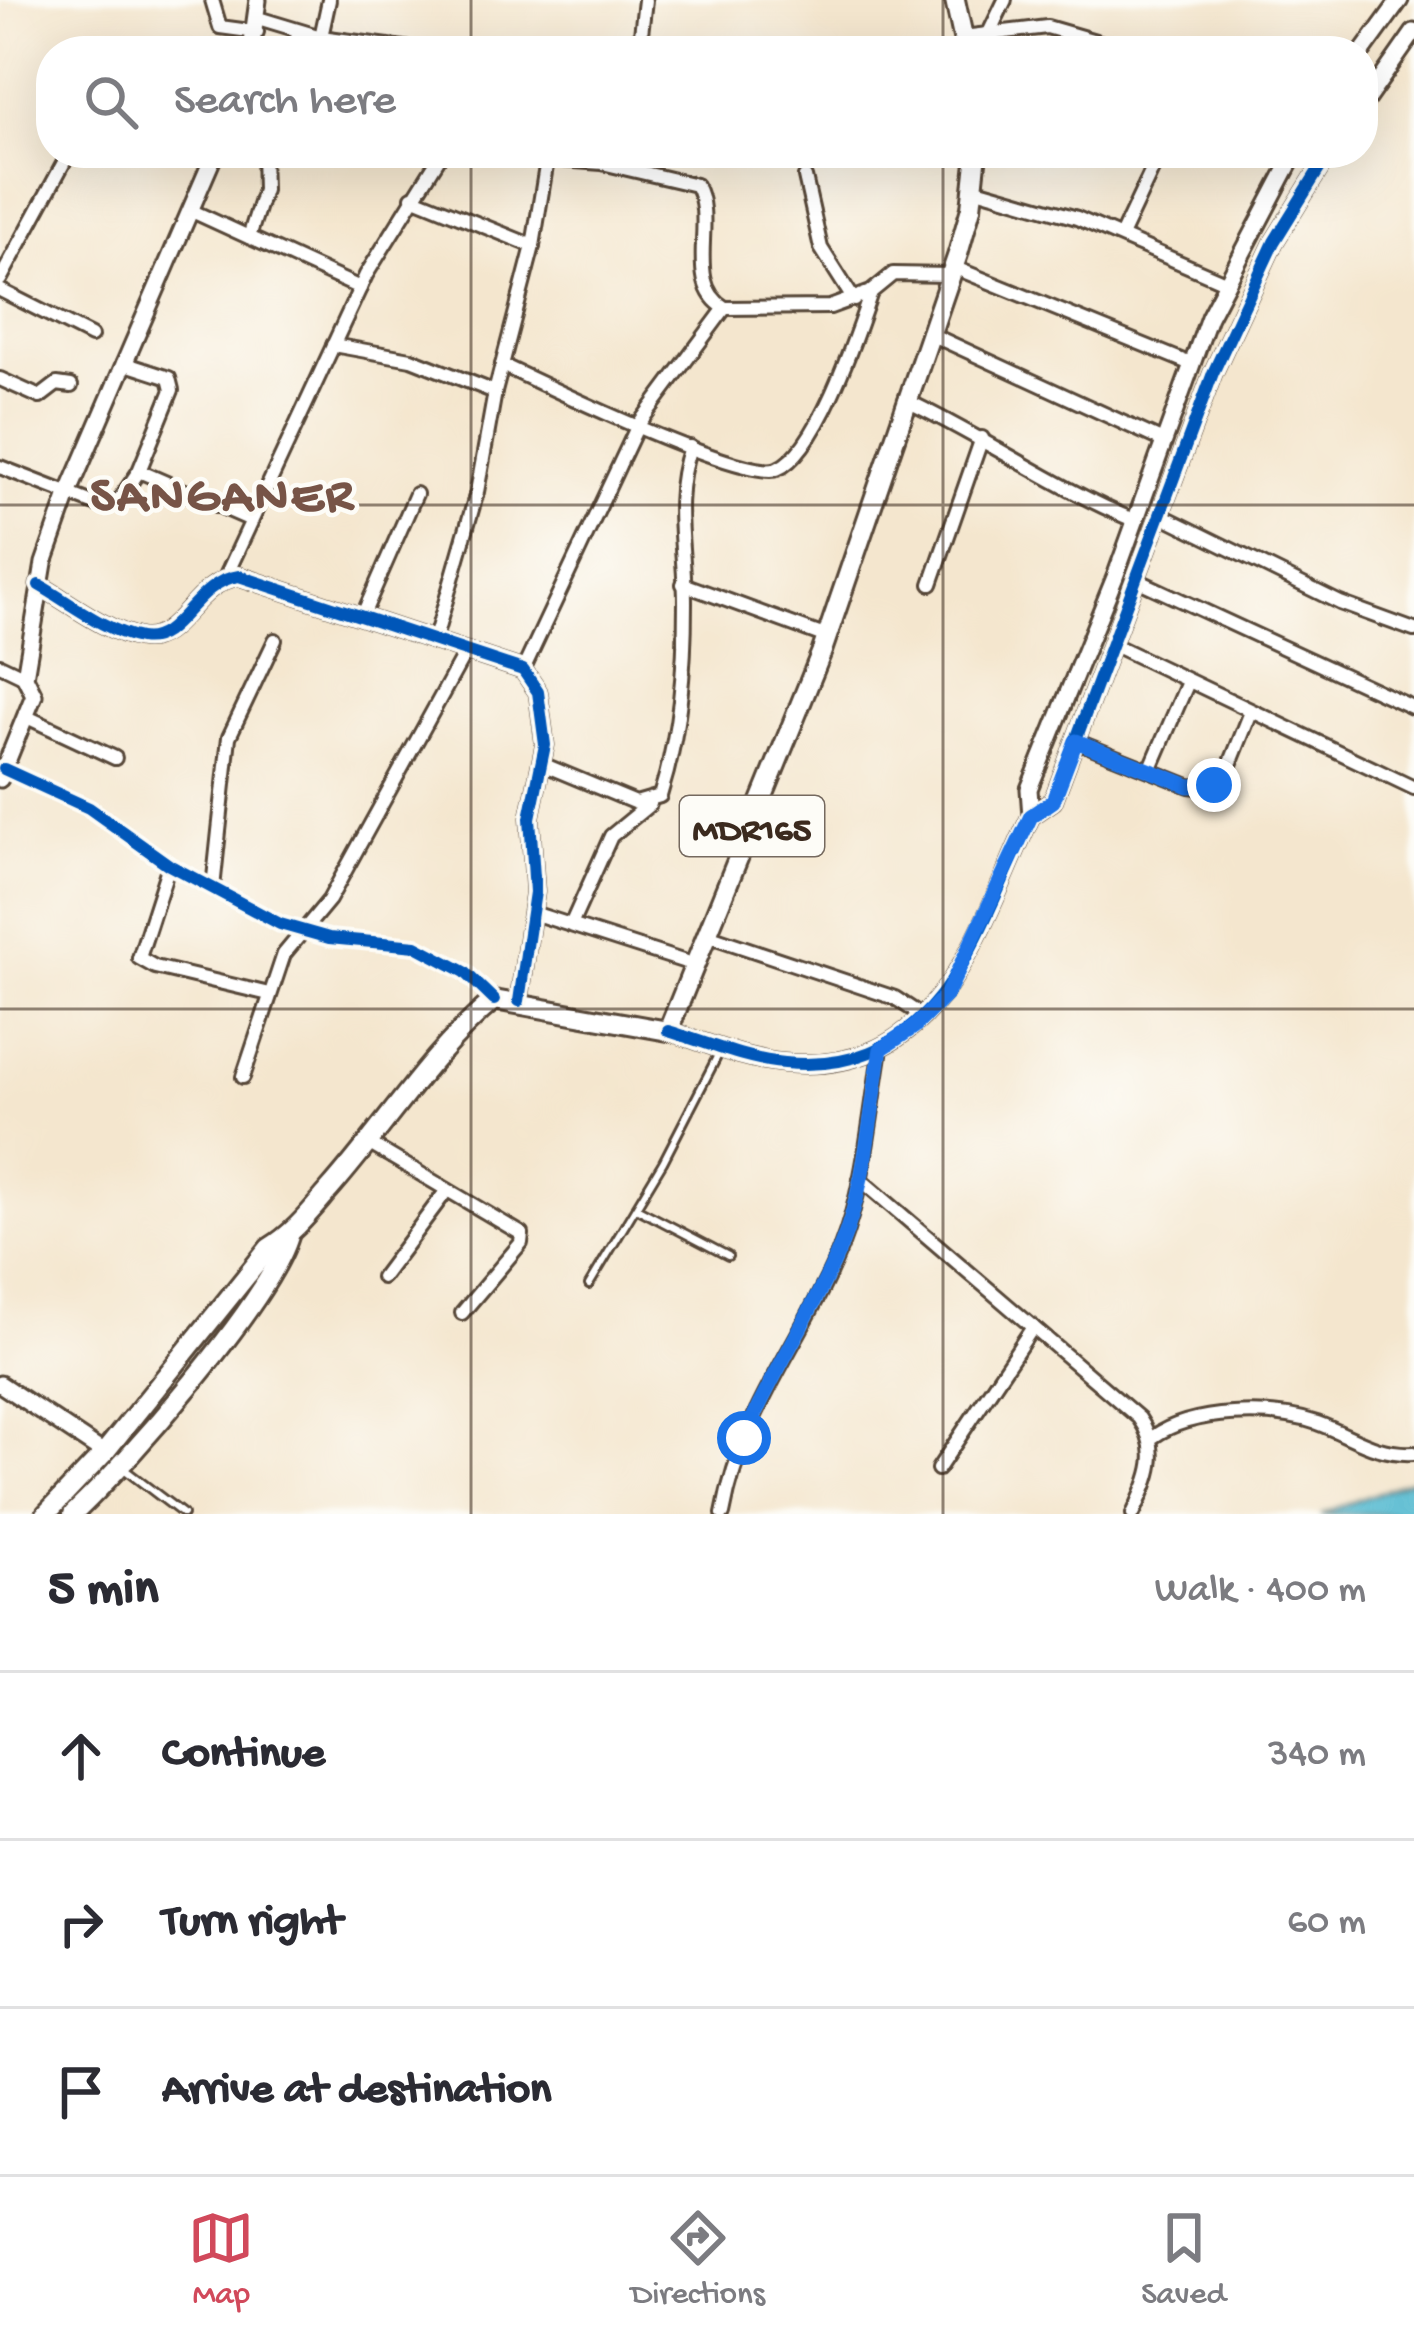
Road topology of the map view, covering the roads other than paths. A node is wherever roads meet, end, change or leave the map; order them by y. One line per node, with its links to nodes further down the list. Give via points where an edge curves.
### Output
1 (212, 0): 7 (street, via 220,27)
2 (329, 0): 13 (street)
3 (645, 0): 14 (street)
4 (955, 0): 15 (main road)
5 (1005, 0): 10 (street)
6 (1400, 0): 18 (street)
7 (258, 16): 8 (street)
8 (299, 32): 11 (street); 12 (street)
9 (1414, 32): 19 (street)
10 (988, 33): 16 (street); 17 (street, via 1047,27)
11 (298, 36)
12 (317, 36)
13 (321, 36)
14 (641, 36)
15 (966, 36)
16 (983, 36)
17 (1078, 36)
18 (1374, 36)
19 (1378, 84)
20 (61, 168): 38 (street)
21 (207, 168): 33 (street)
22 (263, 168): 35 (street)
23 (432, 168): 32 (street)
24 (546, 168): 36 (street)
25 (624, 168): 44 (street, via 697,185 705,285)
26 (975, 168): 31 (main road, MDR165)
27 (1153, 168): 34 (street)
28 (1287, 168): 39 (street)
29 (1320, 168): 63 (street, via 1248,294)
30 (805, 177): 43 (street, via 820,248)
31 (973, 188): 34 (street); 37 (main road, MDR165)
32 (412, 197): 36 (street); 40 (street)
33 (192, 212): 35 (street); 48 (street)
34 (1121, 236): 39 (street)
35 (249, 237): 40 (street)
36 (533, 246): 50 (street)
37 (951, 271): 42 (street, via 893,274); 45 (main road, MDR165); 49 (street)
38 (0, 280)
39 (1225, 282): 49 (street)
40 (360, 288): 47 (street)
41 (0, 290): 46 (street)
42 (871, 292): 43 (street); 58 (street, via 835,389 783,466 757,471)
43 (854, 300): 44 (street, via 800,311)
44 (725, 308): 55 (street)
45 (928, 333): 54 (main road, MDR165); 57 (street)
46 (92, 336)
47 (333, 344): 53 (street, via 411,359); 64 (street)
48 (123, 363): 60 (street, via 172,383); 61 (street)
49 (1191, 364): 57 (street)
50 (502, 365): 53 (street); 55 (street)
51 (0, 379): 52 (street, via 40,397 57,384)
52 (70, 386)
53 (495, 392): 75 (street, via 478,492)
54 (905, 400): 56 (street); 73 (main road, MDR165)
55 (638, 425): 58 (street); 79 (street)
56 (982, 438): 65 (street); 69 (street)
57 (1163, 441): 65 (street)
58 (690, 447): 68 (street, via 677,491)
59 (0, 467): 61 (street)
60 (139, 471): 61 (street, via 109,505); 64 (street)
61 (68, 492): 70 (street)
62 (416, 494): 71 (street)
63 (1161, 515): 67 (street); 72 (street, via 1340,603)
64 (249, 519): 66 (street)
65 (1136, 521): 92 (street, via 1029,789)
66 (225, 578): 70 (street, via 195,599 174,628 147,639); 71 (street, via 258,580)
67 (1137, 580): 76 (street); 82 (street)
68 (683, 584): 73 (street); 91 (street, via 681,708)
69 (931, 584)
70 (38, 585): 80 (street)
71 (362, 617): 75 (street)
72 (1414, 630)
73 (827, 637): 98 (main road, MDR165)
74 (275, 640): 94 (street, via 229,737)
75 (434, 642): 77 (street)
76 (1114, 645): 81 (street); 85 (street)
77 (466, 651): 79 (street); 97 (street)
78 (0, 665): 80 (street)
79 (523, 670): 88 (street, via 542,706)
80 (25, 677): 84 (street, via 34,694)
81 (1188, 682): 83 (street); 89 (street)
82 (1414, 708)
83 (1251, 712): 89 (street, via 1214,785 1189,786); 90 (street)
84 (27, 717): 86 (street); 87 (street)
85 (1076, 741): 89 (street); 92 (street, via 1053,801)
86 (115, 758)
87 (4, 762): 93 (street)
88 (542, 764): 91 (street, via 636,803); 95 (street, via 530,818)
89 (1150, 770)
90 (1414, 788)
91 (656, 800): 96 (street, via 611,836)
92 (1031, 816): 103 (street, via 947,994)
93 (169, 865): 94 (street); 100 (street, via 139,958)
94 (214, 888): 97 (street)
95 (532, 913): 96 (street); 102 (street)
96 (572, 925): 99 (street)
97 (306, 934): 100 (street, via 284,953); 101 (street, via 416,946 465,972)
98 (707, 935): 99 (main road, MDR165); 103 (street, via 895,998)
99 (694, 964): 104 (main road, MDR165)
100 (268, 994): 107 (street)
101 (494, 1000): 102 (main road); 108 (main road, via 447,1043)
102 (519, 1001): 104 (main road)
103 (924, 1017): 106 (street)
104 (668, 1031): 105 (street)
105 (722, 1046): 106 (street, via 818,1065); 111 (lane)
106 (881, 1049): 109 (street)
107 (244, 1077)
108 (370, 1144): 110 (street); 112 (main road)
109 (860, 1179): 117 (street); 127 (street, via 842,1244 744,1438)
110 (447, 1190): 114 (street); 116 (street, via 522,1234)
111 (636, 1208): 113 (lane); 115 (lane)
112 (289, 1236): 121 (main road, via 269,1248); 122 (main road, via 282,1259)
113 (728, 1256)
114 (382, 1277)
115 (589, 1285)
116 (461, 1313)
117 (1033, 1327): 119 (street); 123 (street)
118 (0, 1384): 121 (street)
119 (1153, 1437): 120 (street, via 1174,1424 1242,1415 1317,1423 1360,1446); 128 (street)
120 (1414, 1453)
121 (104, 1454): 122 (street); 124 (main road)
122 (120, 1466): 125 (main road); 126 (lane)
123 (938, 1469)
124 (46, 1514)
125 (73, 1514)
126 (183, 1514)
127 (723, 1514)
128 (1133, 1514)

